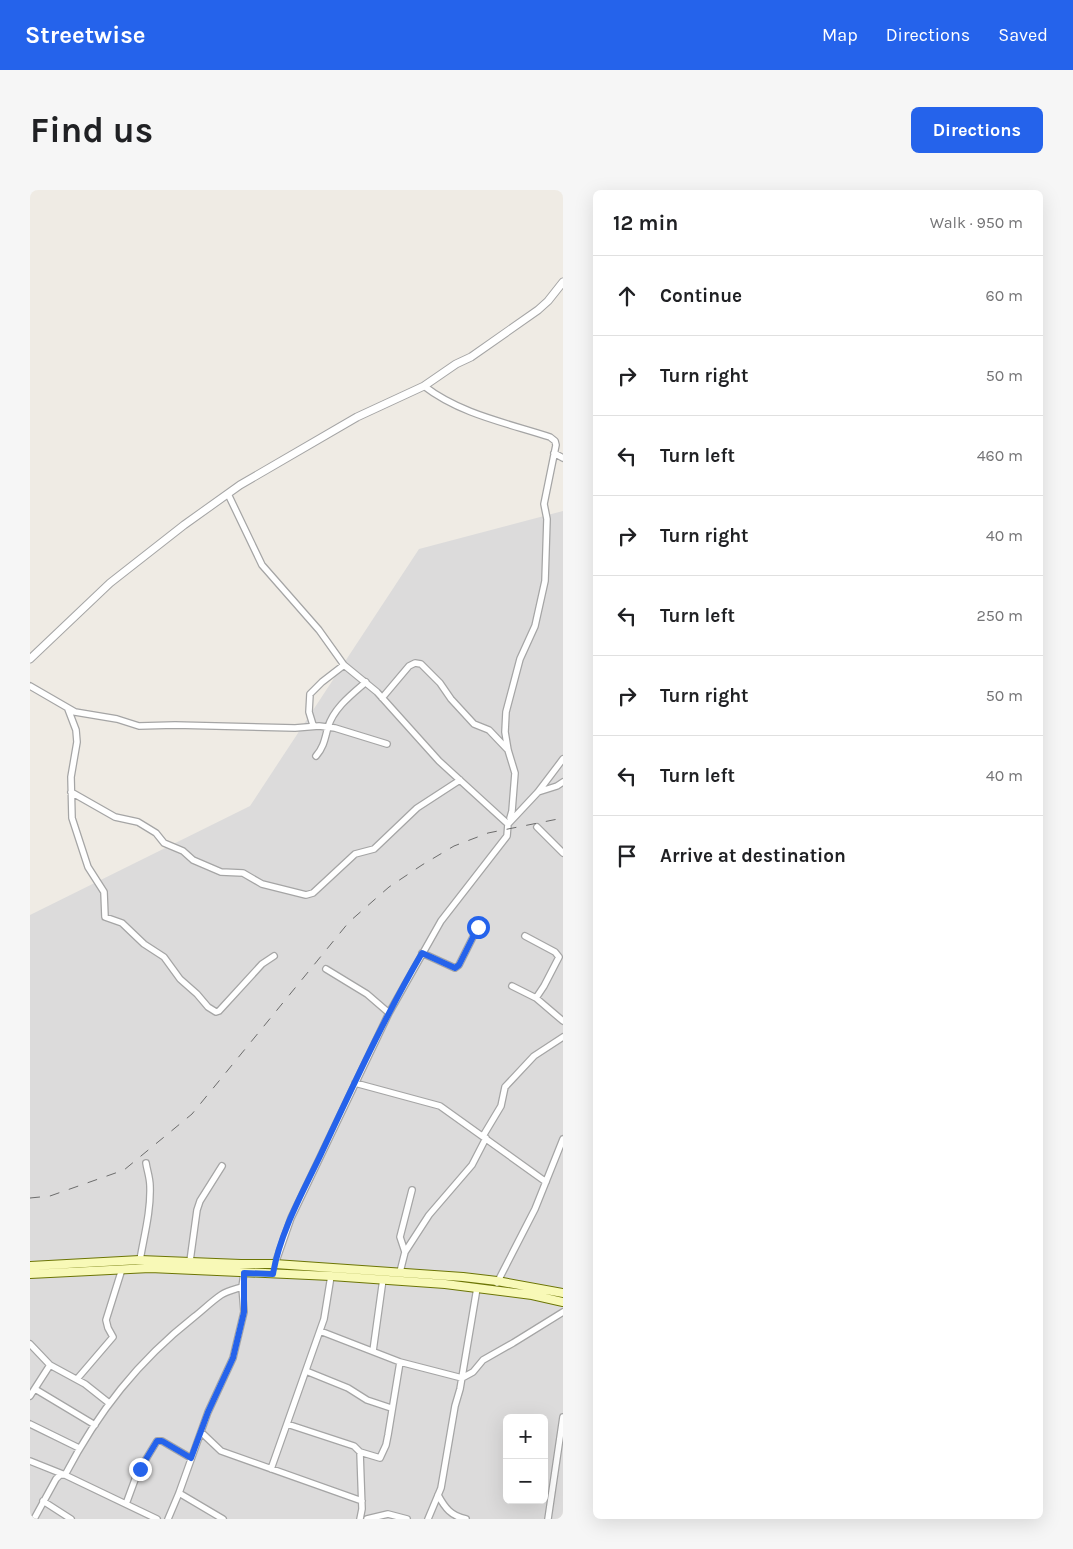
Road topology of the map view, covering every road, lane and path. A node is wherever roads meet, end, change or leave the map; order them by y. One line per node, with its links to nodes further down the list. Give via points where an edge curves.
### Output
1 (563, 282): 2 (street, via 538,310)
2 (424, 386): 4 (street, via 463,410 550,437); 7 (street, via 357,417)
3 (563, 444): 4 (street)
4 (556, 445): 5 (street)
5 (554, 453): 6 (street); 17 (street, via 544,504 545,580 534,626 522,653 507,704)
6 (563, 458)
7 (228, 494): 8 (street, via 110,583); 9 (street, via 262,565 319,630)
8 (30, 659)
9 (344, 665): 10 (street); 14 (street, via 310,694 309,712)
10 (366, 682): 12 (street); 15 (street, via 343,702)
11 (30, 686): 13 (street)
12 (382, 698): 17 (street, via 409,666 421,664 474,724 489,730); 20 (street)
13 (68, 709): 14 (street, via 148,727 296,728); 22 (street, via 77,742)
14 (313, 725): 15 (street)
15 (328, 727): 16 (street); 18 (street)
16 (387, 744)
17 (508, 750): 24 (street, via 515,778)
18 (316, 756)
19 (563, 759): 23 (street)
20 (460, 780): 22 (street, via 417,808 374,848 357,852 313,893 306,895 262,884 243,873 221,872 193,860 138,822 115,817); 24 (street)
21 (563, 782): 23 (street)
22 (71, 792): 30 (street, via 72,818 88,867 104,892 105,917 122,923 164,957 208,1008 220,1011 262,964)
23 (538, 792): 24 (street)
24 (508, 823): 29 (street, via 507,836 441,921)
25 (538, 827): 26 (street)
26 (563, 853)
27 (478, 927): 29 (street, via 455,968)
28 (525, 936): 33 (street, via 559,956)
29 (422, 953): 35 (street)
30 (274, 956)
31 (326, 969): 35 (street, via 367,994)
32 (512, 986): 33 (street)
33 (536, 998): 36 (street)
34 (563, 1011): 36 (street)
35 (389, 1014): 38 (street)
36 (560, 1018)
37 (563, 1037): 39 (street, via 534,1056 505,1088 501,1106)
38 (355, 1084): 39 (street, via 440,1106); 48 (street, via 291,1218)
39 (485, 1137): 43 (street); 45 (street, via 476,1160 433,1209)
40 (563, 1140): 43 (street)
41 (146, 1163): 46 (street, via 150,1195)
42 (222, 1166): 47 (street, via 200,1200)
43 (546, 1182): 57 (street, via 535,1210)
44 (412, 1190): 45 (street, via 400,1238)
45 (405, 1252): 51 (street)
46 (140, 1260): 47 (main road); 49 (main road)
47 (190, 1261): 48 (main road)
48 (275, 1264): 51 (main road); 54 (street)
49 (30, 1266)
50 (122, 1268): 52 (main road); 53 (main road); 71 (street, via 106,1320 113,1337)
51 (400, 1272): 57 (main road)
52 (244, 1273): 54 (main road); 58 (street)
53 (30, 1274)
54 (273, 1274): 55 (main road)
55 (331, 1276): 56 (main road); 64 (street)
56 (383, 1279): 59 (main road); 66 (street)
57 (497, 1280): 60 (street); 61 (main road)
58 (242, 1286): 74 (street, via 222,1294 180,1328 132,1374); 80 (street, via 244,1312 233,1358)
59 (477, 1288): 60 (main road); 70 (street)
60 (498, 1291): 62 (main road)
61 (563, 1293)
62 (563, 1302)
63 (563, 1312): 70 (street, via 483,1360 473,1372)
64 (320, 1331): 66 (street); 69 (street)
65 (30, 1344): 68 (street)
66 (373, 1351): 67 (street)
67 (400, 1362): 70 (street); 75 (street)
68 (50, 1365): 71 (street); 72 (street)
69 (306, 1371): 75 (street); 79 (street)
70 (462, 1378): 88 (street)
71 (77, 1379): 74 (street)
72 (35, 1389): 73 (street); 78 (street)
73 (30, 1396)
74 (109, 1403): 78 (street)
75 (391, 1408): 82 (street, via 386,1445 380,1458)
76 (563, 1417): 102 (street)
77 (30, 1424): 81 (street)
78 (95, 1424): 81 (street)
79 (287, 1424): 82 (street, via 354,1446); 85 (street)
80 (201, 1432): 83 (street); 85 (street, via 221,1451)
81 (79, 1448): 86 (street)
82 (360, 1452): 89 (street)
83 (191, 1458): 87 (street); 91 (street, via 157,1441 137,1474)
84 (30, 1461): 86 (street)
85 (271, 1469): 89 (street)
86 (65, 1475): 90 (street, via 56,1479); 91 (street)
87 (180, 1493): 95 (street); 96 (street)
88 (438, 1495): 100 (street); 101 (street, via 448,1512)
89 (362, 1501): 97 (street)
90 (43, 1502): 92 (street); 93 (street)
91 (126, 1504): 94 (street)
92 (34, 1519)
93 (71, 1519)
94 (156, 1519)
95 (168, 1519)
96 (223, 1519)
97 (360, 1519)
98 (367, 1519): 99 (street, via 388,1514)
99 (407, 1519)
100 (428, 1519)
101 (466, 1519)
102 (548, 1519)

